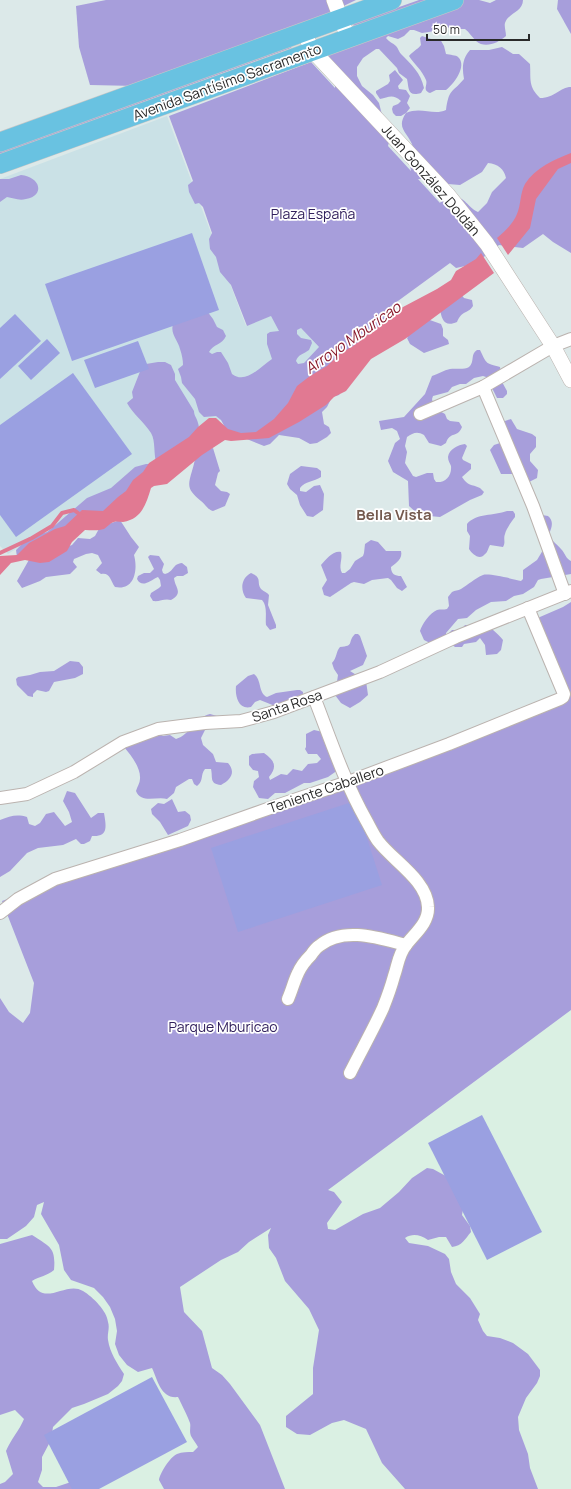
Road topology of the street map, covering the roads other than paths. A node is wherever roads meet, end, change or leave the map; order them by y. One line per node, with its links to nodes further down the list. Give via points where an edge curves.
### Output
1 (334, 0): 4 (street)
2 (392, 0): 4 (main road, Avenida Santísimo Sacramento)
3 (454, 0): 6 (main road, Avenida Santísimo Sacramento)
4 (341, 18): 5 (main road, Avenida Santísimo Sacramento); 6 (street)
5 (303, 31): 7 (street, Juan González Doldán); 8 (main road, Avenida Santísimo Sacramento)
6 (348, 38): 7 (main road, Avenida Santísimo Sacramento)
7 (313, 51): 9 (main road, Avenida Santísimo Sacramento); 11 (street, Juan González Doldán, via 448,195 487,244)
8 (0, 142)
9 (0, 164)
10 (571, 339): 11 (street)
11 (553, 346): 12 (street, Juan González Doldán); 13 (street)
12 (571, 380)
13 (483, 387): 14 (street); 15 (street)
14 (420, 414)
15 (568, 593): 16 (street, Santa Rosa)
16 (528, 608): 17 (street, Santa Rosa, via 380,672); 18 (street, Teniente Caballero)
17 (314, 697): 19 (street); 20 (street, Santa Rosa, via 242,721 158,729 123,742 74,772 28,794)
18 (567, 700): 19 (street, Teniente Caballero)
19 (348, 782): 21 (street, Teniente Caballero, via 180,840 55,879 18,899); 22 (street, via 377,840 420,885 426,896 426,916 421,928)
20 (0, 798)
21 (0, 913)
22 (406, 945): 23 (street, via 371,936 339,936 328,940 319,945 299,971); 24 (street, via 398,958 395,975 383,1008)
23 (288, 999)
24 (350, 1072)

